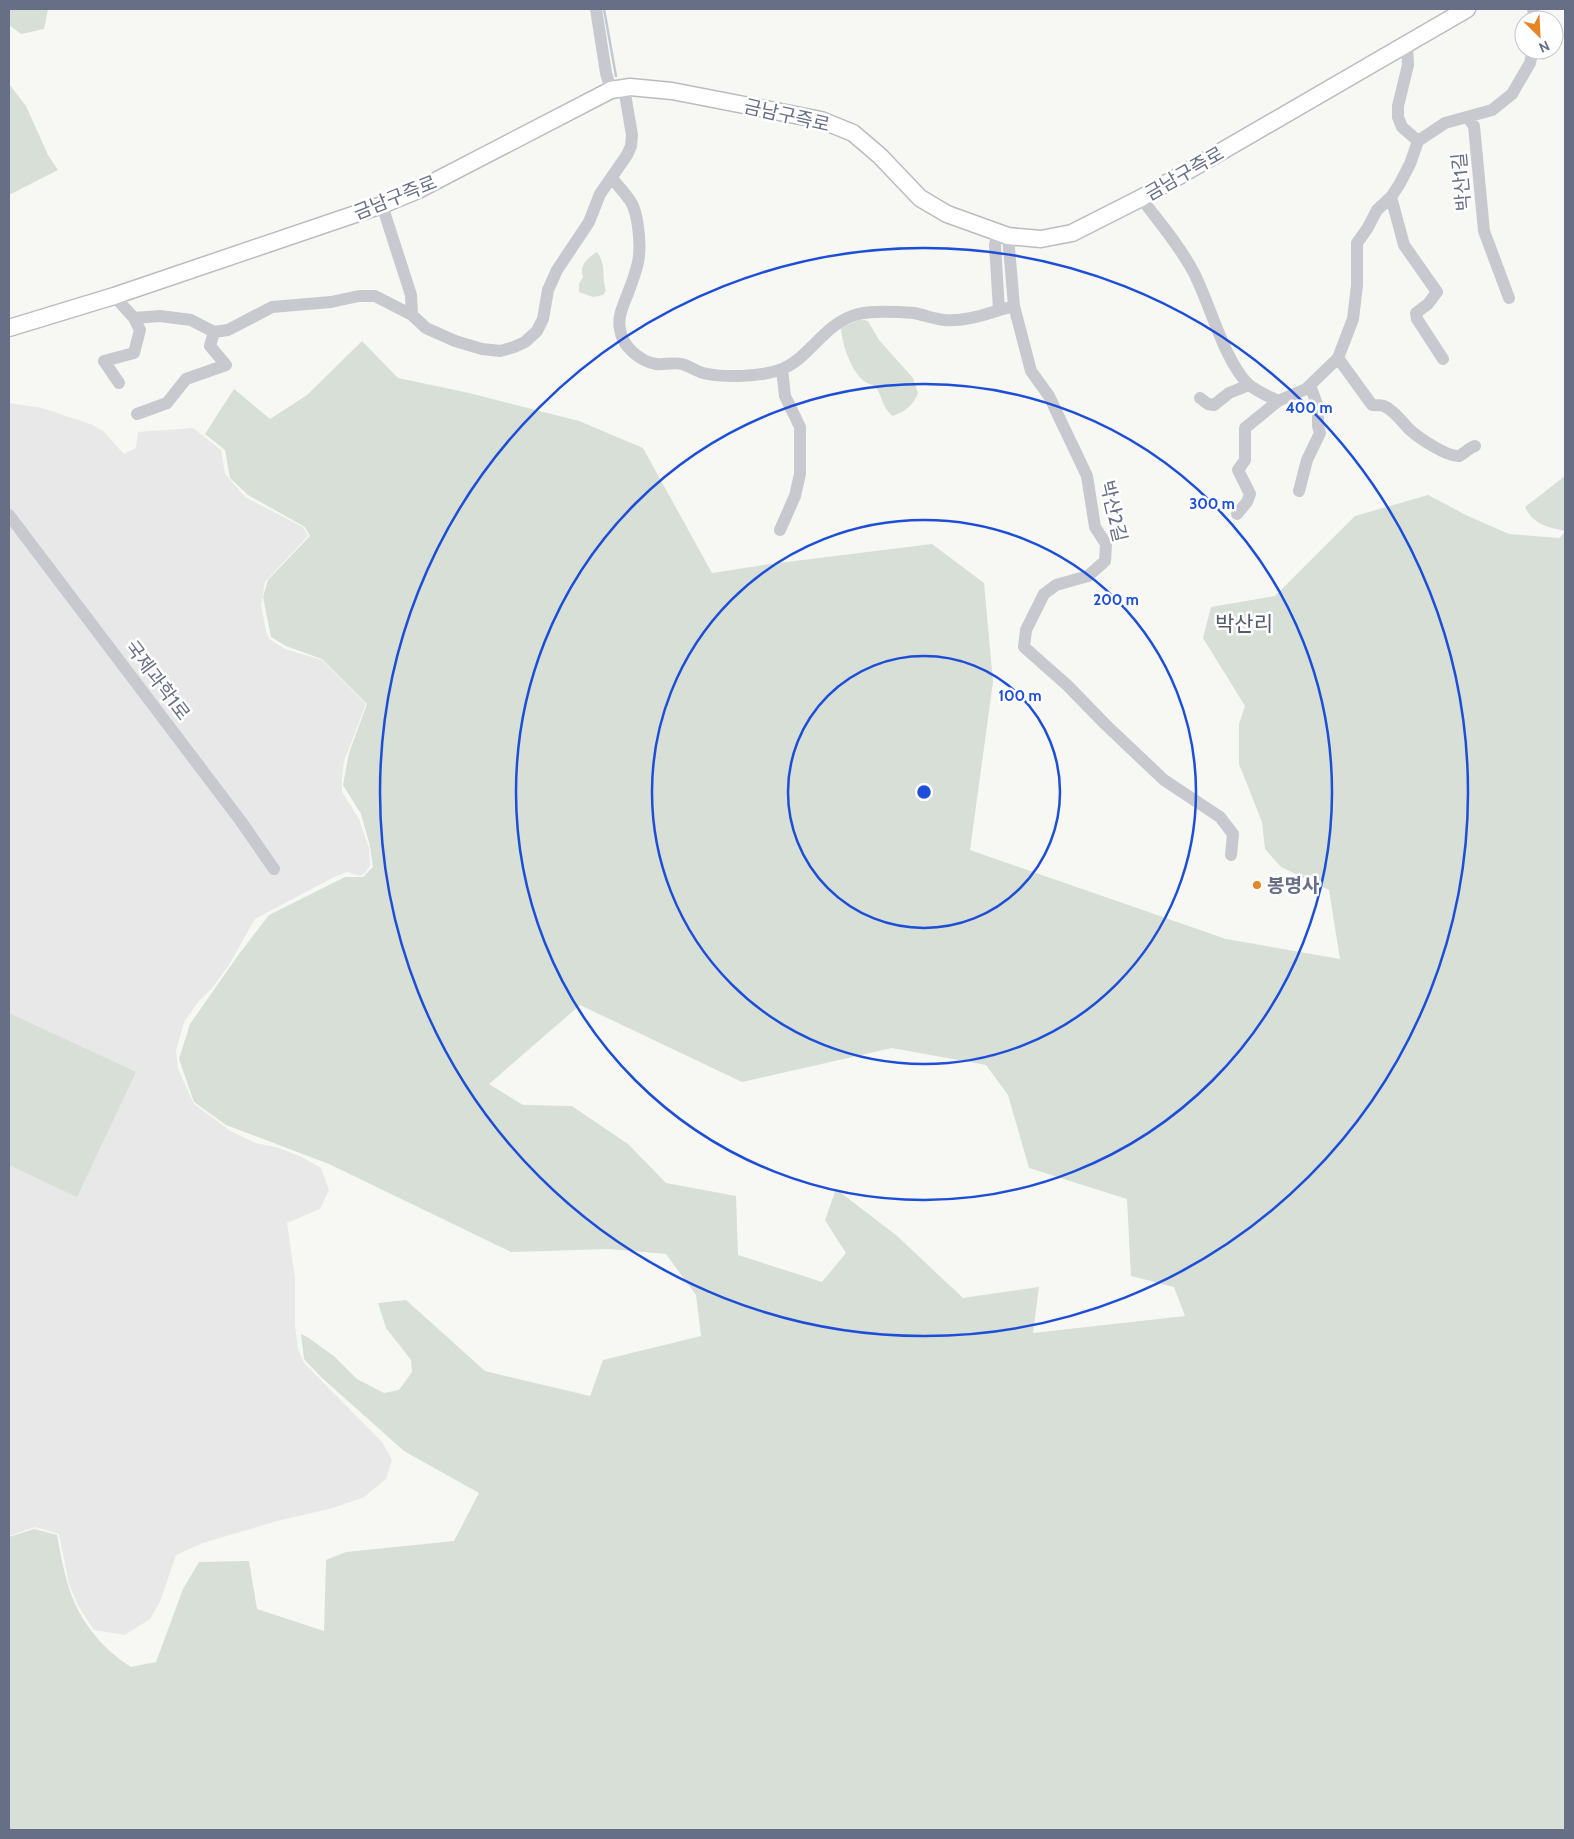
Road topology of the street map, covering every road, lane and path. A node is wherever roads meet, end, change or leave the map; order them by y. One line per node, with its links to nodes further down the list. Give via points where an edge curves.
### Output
1 (596, 9): 5 (street, via 606,73)
2 (1467, 9): 3 (main road, 금남구즉로)
3 (1407, 44): 7 (street, via 1408,65 1398,117 1402,126); 10 (main road, 금남구즉로)
4 (1531, 60): 6 (street, via 1512,94 1492,110)
5 (618, 89): 8 (street, via 632,135 631,146); 11 (main road, 금남구즉로); 12 (main road, 금남구즉로, via 672,91 821,120 853,134 880,156 920,198 947,214)
6 (1468, 118): 7 (street, 박산1길, via 1445,123); 14 (street, 박산1길, via 1474,126 1484,231)
7 (1418, 141): 9 (street, via 1410,164)
8 (612, 178): 17 (street, via 600,194 589,222 557,270 548,290 543,319 526,342 500,350 482,349 426,328); 23 (street, via 632,204 640,239 636,272 621,311 619,327 632,352 655,364 682,364 723,376)
9 (1391, 196): 21 (street, via 1377,210 1357,243 1353,319); 22 (street, via 1404,245 1437,292 1416,313)
10 (1141, 198): 12 (main road, 금남구즉로, via 1072,233 1041,239); 25 (street, via 1194,274 1226,347)
11 (382, 205): 13 (main road, 금남구즉로); 17 (street, via 411,295)
12 (1003, 234): 15 (street, 박산2길); 16 (street, via 995,245)
13 (114, 296): 18 (street); 19 (main road, 금남구즉로)
14 (1509, 298)
15 (1014, 306): 16 (street); 35 (street, 박산2길, via 1030,371 1049,396 1086,476 1095,527 1106,544 1105,561 1088,576 1056,585 1044,594 1026,630 1024,647 1164,780 1220,817 1234,834)
16 (999, 310): 23 (street, via 961,320 896,312 858,314 823,334)
17 (412, 315): 20 (street, via 376,296 359,296 272,307 228,330)
18 (134, 318): 20 (street, via 160,316 191,320); 24 (street, via 140,330 134,352 104,361)
19 (9, 328)
20 (214, 332): 29 (street, via 210,346 226,365 186,379 167,403)
21 (1338, 358): 26 (street); 30 (street, via 1372,405 1383,406 1393,412 1412,432 1435,447 1458,456)
22 (1443, 359)
23 (782, 369): 34 (street, via 785,396 800,427 800,474 795,496)
24 (119, 383)
25 (1249, 385): 27 (street, via 1229,393 1214,404); 28 (street)
26 (1310, 385): 28 (street); 31 (street, via 1318,407 1320,433 1307,460)
27 (1200, 398)
28 (1278, 400): 32 (street, via 1245,428 1245,460 1238,470 1250,494)
29 (137, 414)
30 (1475, 446)
31 (1299, 491)
32 (1237, 514)
33 (9, 515): 36 (street, 국제과학1로)
34 (780, 530)
35 (1231, 854)
36 (274, 869)

